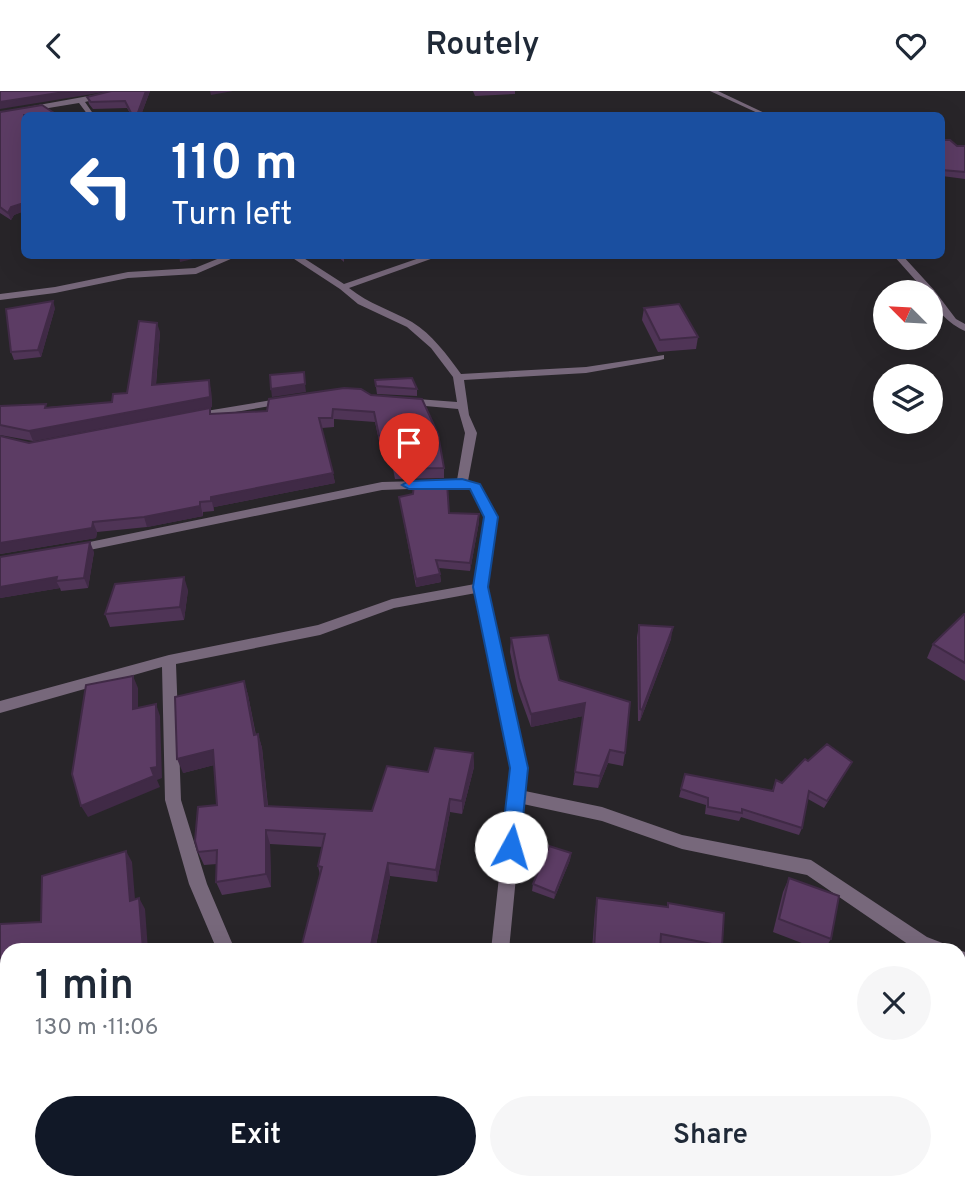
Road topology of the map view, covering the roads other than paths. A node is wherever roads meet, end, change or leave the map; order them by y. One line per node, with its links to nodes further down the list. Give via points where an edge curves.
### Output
1 (124, 91): 3 (street)
2 (713, 91): 5 (street)
3 (82, 101): 4 (street); 6 (street)
4 (89, 112)
5 (759, 112)
6 (0, 114)
7 (226, 259): 13 (street, via 196,271 128,275)
8 (298, 259): 12 (street)
9 (426, 259): 12 (street)
10 (901, 259): 11 (street)
11 (920, 280)
12 (343, 287): 17 (street, via 361,302 410,325)
13 (0, 297)
14 (943, 308): 15 (street)
15 (965, 328)
16 (660, 357): 17 (street, via 586,370)
17 (458, 377): 20 (street)
18 (385, 399): 20 (street)
19 (293, 400): 21 (street)
20 (463, 406): 22 (street, via 471,433)
21 (178, 420)
22 (462, 483): 23 (street, via 382,486); 24 (street, via 475,487 491,517)
23 (60, 551)
24 (481, 587): 25 (street, via 392,604 320,630); 27 (street, via 519,768)
25 (169, 660): 26 (street); 28 (street, via 173,800 198,884)
26 (0, 707)
27 (516, 796): 29 (street); 30 (street, via 602,814 682,842 811,868)
28 (223, 943)
29 (501, 943)
30 (921, 943)

